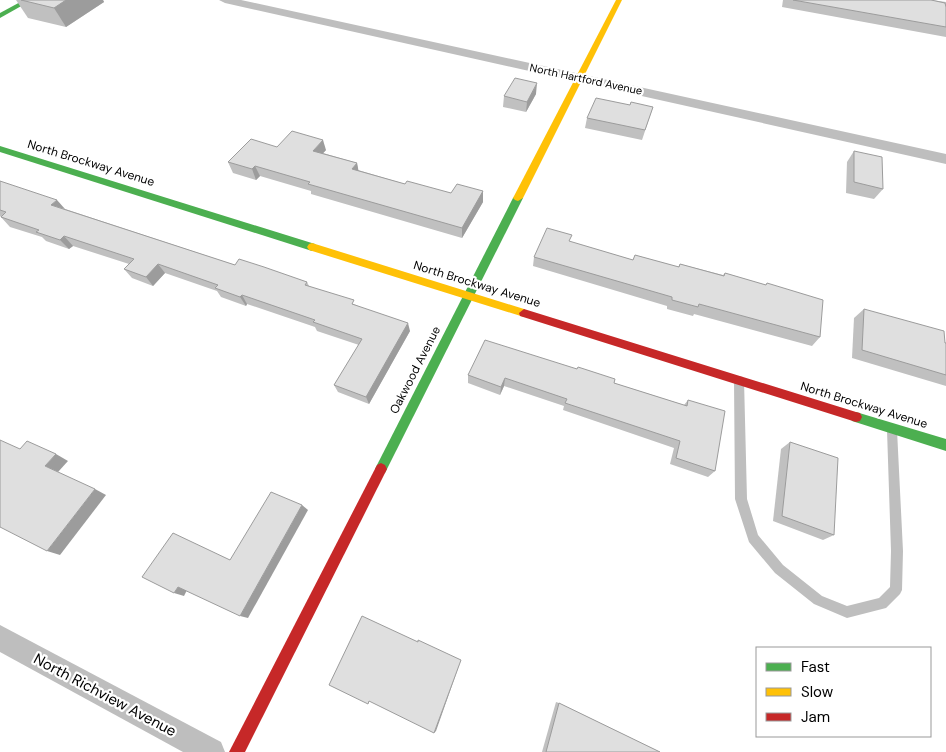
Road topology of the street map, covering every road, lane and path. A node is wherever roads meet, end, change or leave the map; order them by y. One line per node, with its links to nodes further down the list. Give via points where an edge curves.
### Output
1 (28, 0): 6 (street)
2 (225, 0): 7 (street, North Hartford Avenue)
3 (619, 0): 7 (street, Oakwood Avenue)
4 (909, 0): 5 (street)
5 (946, 6)
6 (0, 16)
7 (579, 78): 9 (street, North Hartford Avenue); 10 (street, Oakwood Avenue)
8 (0, 150): 10 (street, North Brockway Avenue)
9 (946, 158)
10 (468, 296): 11 (street, North Brockway Avenue); 16 (street, Oakwood Avenue)
11 (739, 380): 12 (street, North Brockway Avenue); 12 (lane, via 740,499 753,538 779,568 818,600 847,612 882,604 896,590)
12 (892, 428): 13 (street, North Brockway Avenue)
13 (946, 445)
14 (0, 638): 15 (street, North Richview Avenue)
15 (211, 752)
16 (238, 752)

